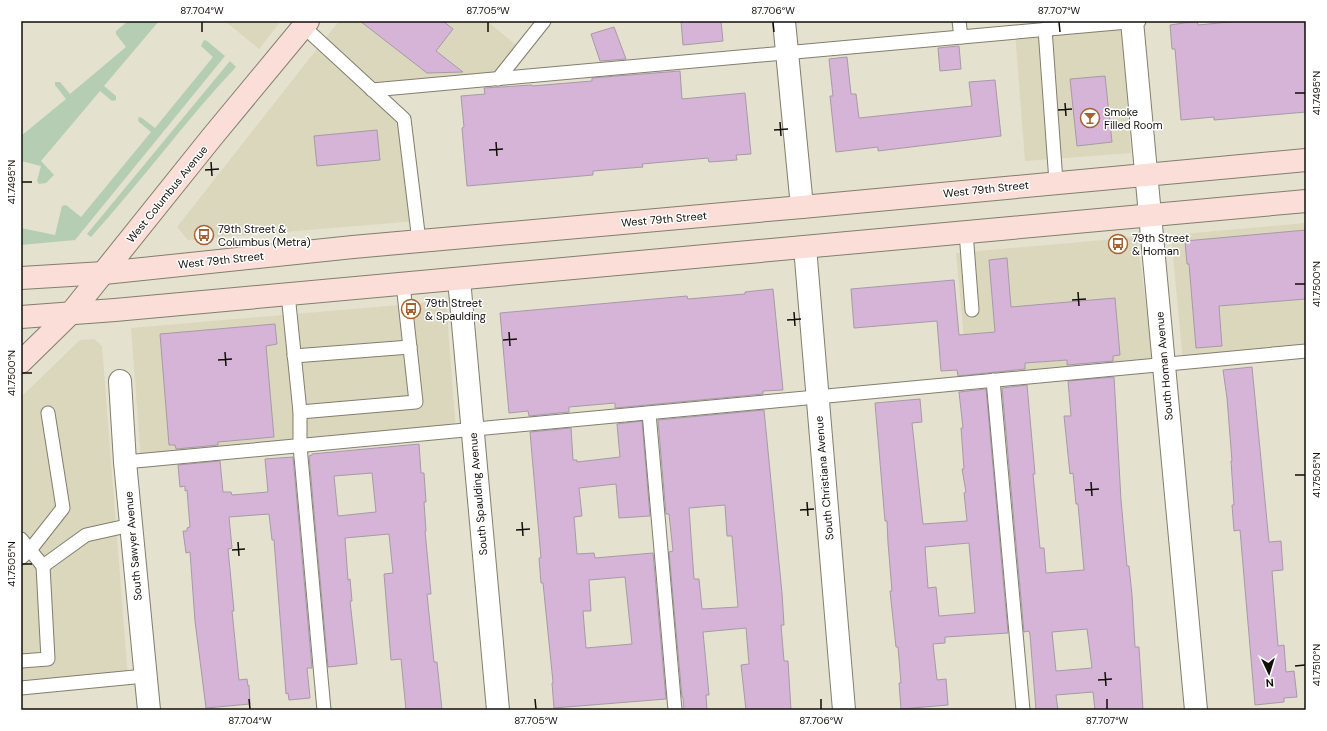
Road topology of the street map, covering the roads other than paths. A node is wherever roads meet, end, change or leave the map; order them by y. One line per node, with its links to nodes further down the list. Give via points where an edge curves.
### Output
1 (544, 21): 9 (lane)
2 (784, 21): 8 (street)
3 (959, 21): 7 (lane)
4 (1134, 21): 6 (lane); 12 (street, South Homan Avenue)
5 (306, 24): 10 (lane); 20 (main road, West Columbus Avenue)
6 (1045, 29): 7 (lane); 13 (lane)
7 (961, 37): 8 (lane)
8 (787, 53): 9 (lane); 15 (street)
9 (498, 79): 10 (lane)
10 (372, 90): 18 (lane, via 404,119)
11 (1306, 160): 12 (main road, West 79th Street)
12 (1146, 174): 13 (main road, West 79th Street); 16 (street, South Homan Avenue)
13 (1056, 182): 15 (main road, West 79th Street)
14 (1306, 201): 16 (main road)
15 (802, 207): 18 (main road, West 79th Street)
16 (1150, 214): 17 (main road); 32 (street, South Homan Avenue)
17 (966, 232): 19 (main road); 25 (lane)
18 (419, 241): 20 (main road, West 79th Street)
19 (805, 247): 22 (main road); 35 (street, South Christiana Avenue)
20 (104, 273): 21 (main road, West 79th Street); 26 (main road, West Columbus Avenue)
21 (21, 278)
22 (459, 279): 23 (main road); 39 (street, South Spaulding Avenue)
23 (403, 284): 24 (main road); 28 (lane)
24 (288, 294): 26 (main road); 30 (lane)
25 (972, 310)
26 (71, 313): 27 (main road); 31 (main road, West Columbus Avenue)
27 (21, 318)
28 (410, 347): 30 (lane); 36 (lane, via 416,402)
29 (1306, 351): 32 (lane)
30 (294, 356): 36 (lane)
31 (21, 362)
32 (1164, 364): 33 (lane); 55 (street, South Homan Avenue)
33 (993, 380): 35 (lane); 54 (lane)
34 (120, 381): 41 (street, South Sawyer Avenue)
35 (817, 397): 38 (lane); 53 (street, South Christiana Avenue)
36 (300, 412): 40 (lane)
37 (48, 413): 44 (lane, via 64,508)
38 (649, 413): 39 (lane); 52 (lane)
39 (473, 430): 40 (lane); 51 (street, South Spaulding Avenue)
40 (300, 446): 41 (lane); 50 (lane)
41 (125, 462): 42 (street, South Sawyer Avenue)
42 (131, 525): 45 (lane, via 86,535); 47 (street, South Sawyer Avenue)
43 (21, 539): 44 (lane)
44 (25, 554): 45 (lane)
45 (43, 566): 46 (lane, via 48,659)
46 (21, 661)
47 (145, 676): 48 (lane); 49 (street, South Sawyer Avenue)
48 (21, 688)
49 (148, 710)
50 (324, 710)
51 (498, 710)
52 (675, 710)
53 (844, 710)
54 (1023, 710)
55 (1196, 710)

